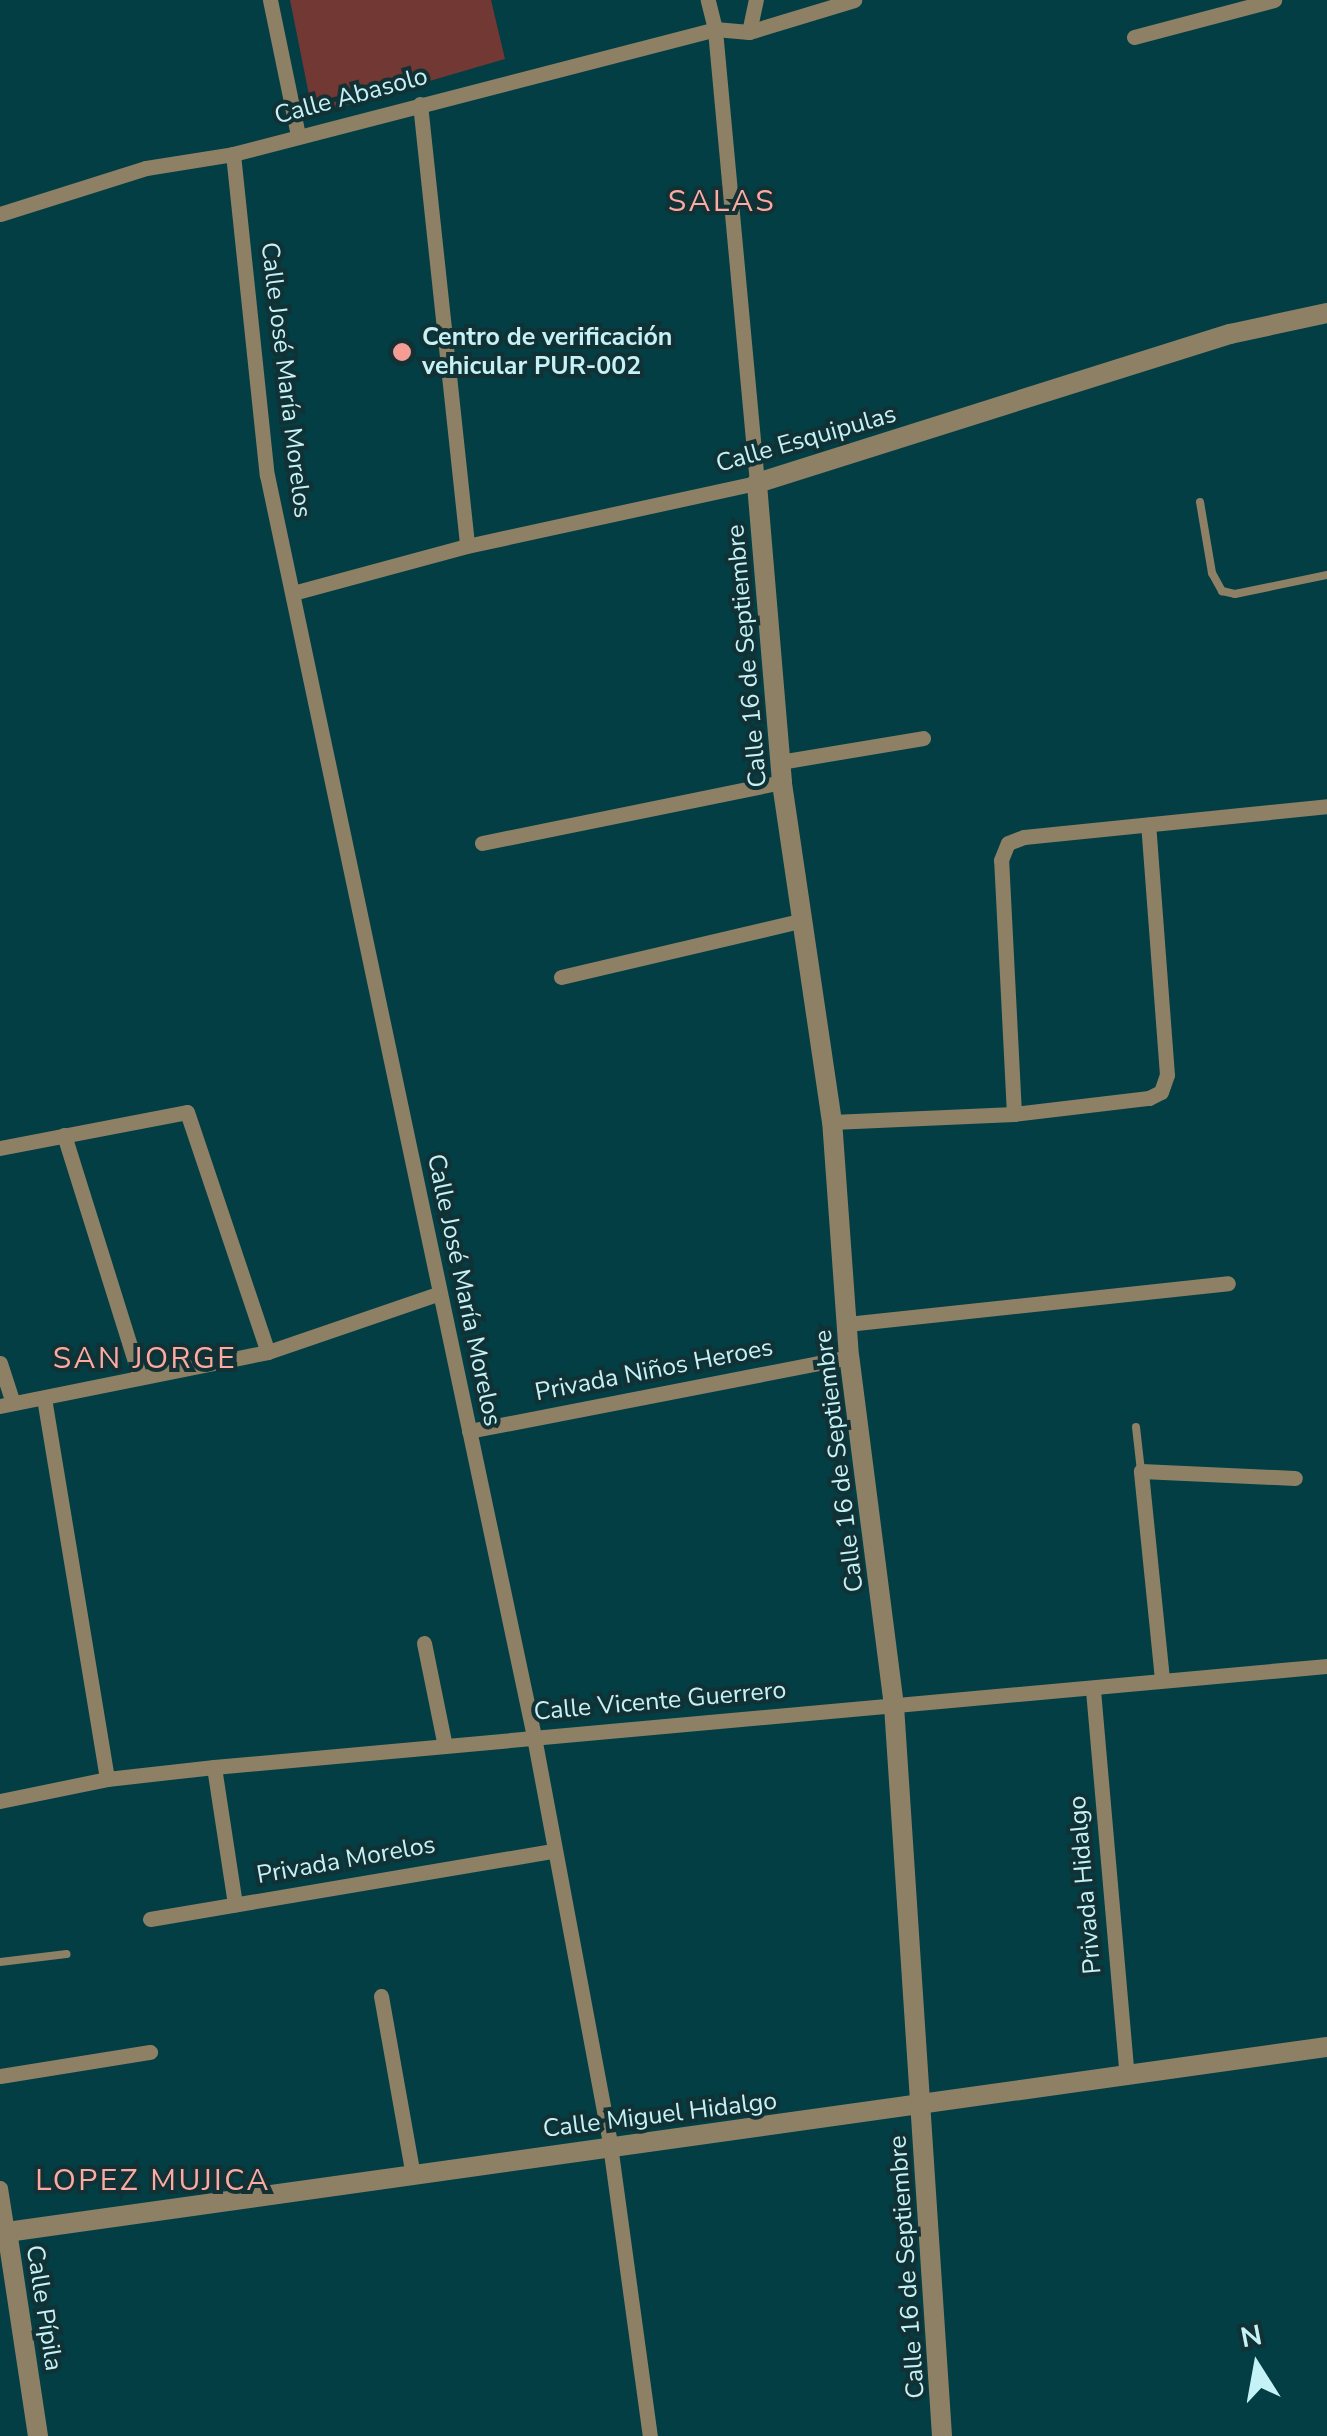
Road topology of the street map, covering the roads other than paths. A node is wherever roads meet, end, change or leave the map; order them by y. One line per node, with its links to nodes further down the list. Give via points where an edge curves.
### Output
1 (270, 0): 10 (street)
2 (708, 0): 6 (street)
3 (756, 0): 7 (street)
4 (854, 0): 7 (street)
5 (1274, 0): 8 (street)
6 (715, 28): 7 (street); 9 (street, Calle Abasolo); 14 (street)
7 (749, 32)
8 (1134, 37)
9 (420, 104): 10 (street, Calle Abasolo); 16 (street)
10 (298, 134): 11 (street, Calle Abasolo)
11 (233, 154): 12 (street, Calle Abasolo, via 146,168); 18 (street, Calle José María Morelos, via 268,475)
12 (0, 214)
13 (1327, 314): 14 (street, Calle Esquipulas, via 1230,334)
14 (757, 483): 16 (street, Calle Esquipulas); 20 (street, Calle 16 de Septiembre)
15 (1200, 502): 17 (lane, via 1212,573 1222,591)
16 (468, 546): 18 (street, Calle Esquipulas)
17 (1327, 575)
18 (293, 592): 31 (street, Calle José María Morelos)
19 (923, 738): 20 (street)
20 (781, 772): 23 (street); 24 (street, Calle 16 de Septiembre)
21 (1327, 806): 22 (street)
22 (1148, 826): 26 (street, via 1024,837 1008,843 1000,860); 26 (street, via 1167,1075 1161,1092)
23 (482, 843)
24 (800, 921): 25 (street); 27 (street, Calle 16 de Septiembre)
25 (561, 977)
26 (1014, 1114): 27 (street)
27 (832, 1122): 32 (street, Calle 16 de Septiembre)
28 (64, 1135): 29 (street); 33 (street, via 187,1112); 36 (street)
29 (0, 1148)
30 (1228, 1283): 32 (street)
31 (437, 1294): 33 (street); 40 (street, Calle José María Morelos)
32 (848, 1324): 34 (street, Calle 16 de Septiembre)
33 (268, 1352): 36 (street)
34 (849, 1357): 40 (street, Privada Niños Heroes); 47 (street, Calle 16 de Septiembre)
35 (0, 1362): 38 (street)
36 (140, 1377): 37 (street)
37 (44, 1398): 38 (street); 51 (street)
38 (6, 1405)
39 (1136, 1426): 41 (lane)
40 (469, 1431): 48 (street, Calle José María Morelos)
41 (1140, 1472): 42 (street); 45 (street)
42 (1295, 1478)
43 (424, 1642): 49 (street)
44 (1327, 1666): 45 (street, Calle Vicente Guerrero)
45 (1162, 1679): 46 (street, Calle Vicente Guerrero)
46 (1093, 1690): 47 (street, Calle Vicente Guerrero); 62 (street, Privada Hidalgo)
47 (894, 1706): 48 (street, Calle Vicente Guerrero); 63 (street, Calle 16 de Septiembre)
48 (534, 1737): 49 (street, Calle Vicente Guerrero); 53 (street, Calle José María Morelos)
49 (445, 1746): 50 (street, Calle Vicente Guerrero)
50 (214, 1768): 51 (street, Calle Vicente Guerrero); 54 (street)
51 (106, 1780): 52 (street, Calle Vicente Guerrero)
52 (0, 1801)
53 (551, 1851): 54 (street, Privada Morelos); 64 (street, Calle José María Morelos)
54 (235, 1904): 55 (street, Privada Morelos)
55 (150, 1919)
56 (67, 1954): 57 (lane)
57 (0, 1962)
58 (381, 1996): 65 (street)
59 (1327, 2048): 62 (street, Calle Miguel Hidalgo)
60 (150, 2052): 61 (street)
61 (0, 2076)
62 (1127, 2077): 63 (street, Calle Miguel Hidalgo)
63 (922, 2107): 64 (street, Calle Miguel Hidalgo); 70 (street, Calle 16 de Septiembre)
64 (610, 2145): 65 (street, Calle Miguel Hidalgo); 69 (street, Calle José María Morelos)
65 (413, 2175): 67 (street, Calle Miguel Hidalgo)
66 (0, 2188): 67 (street, Calle Pípila)
67 (3, 2232): 68 (street, Calle Pípila)
68 (38, 2436)
69 (650, 2436)
70 (942, 2436)

